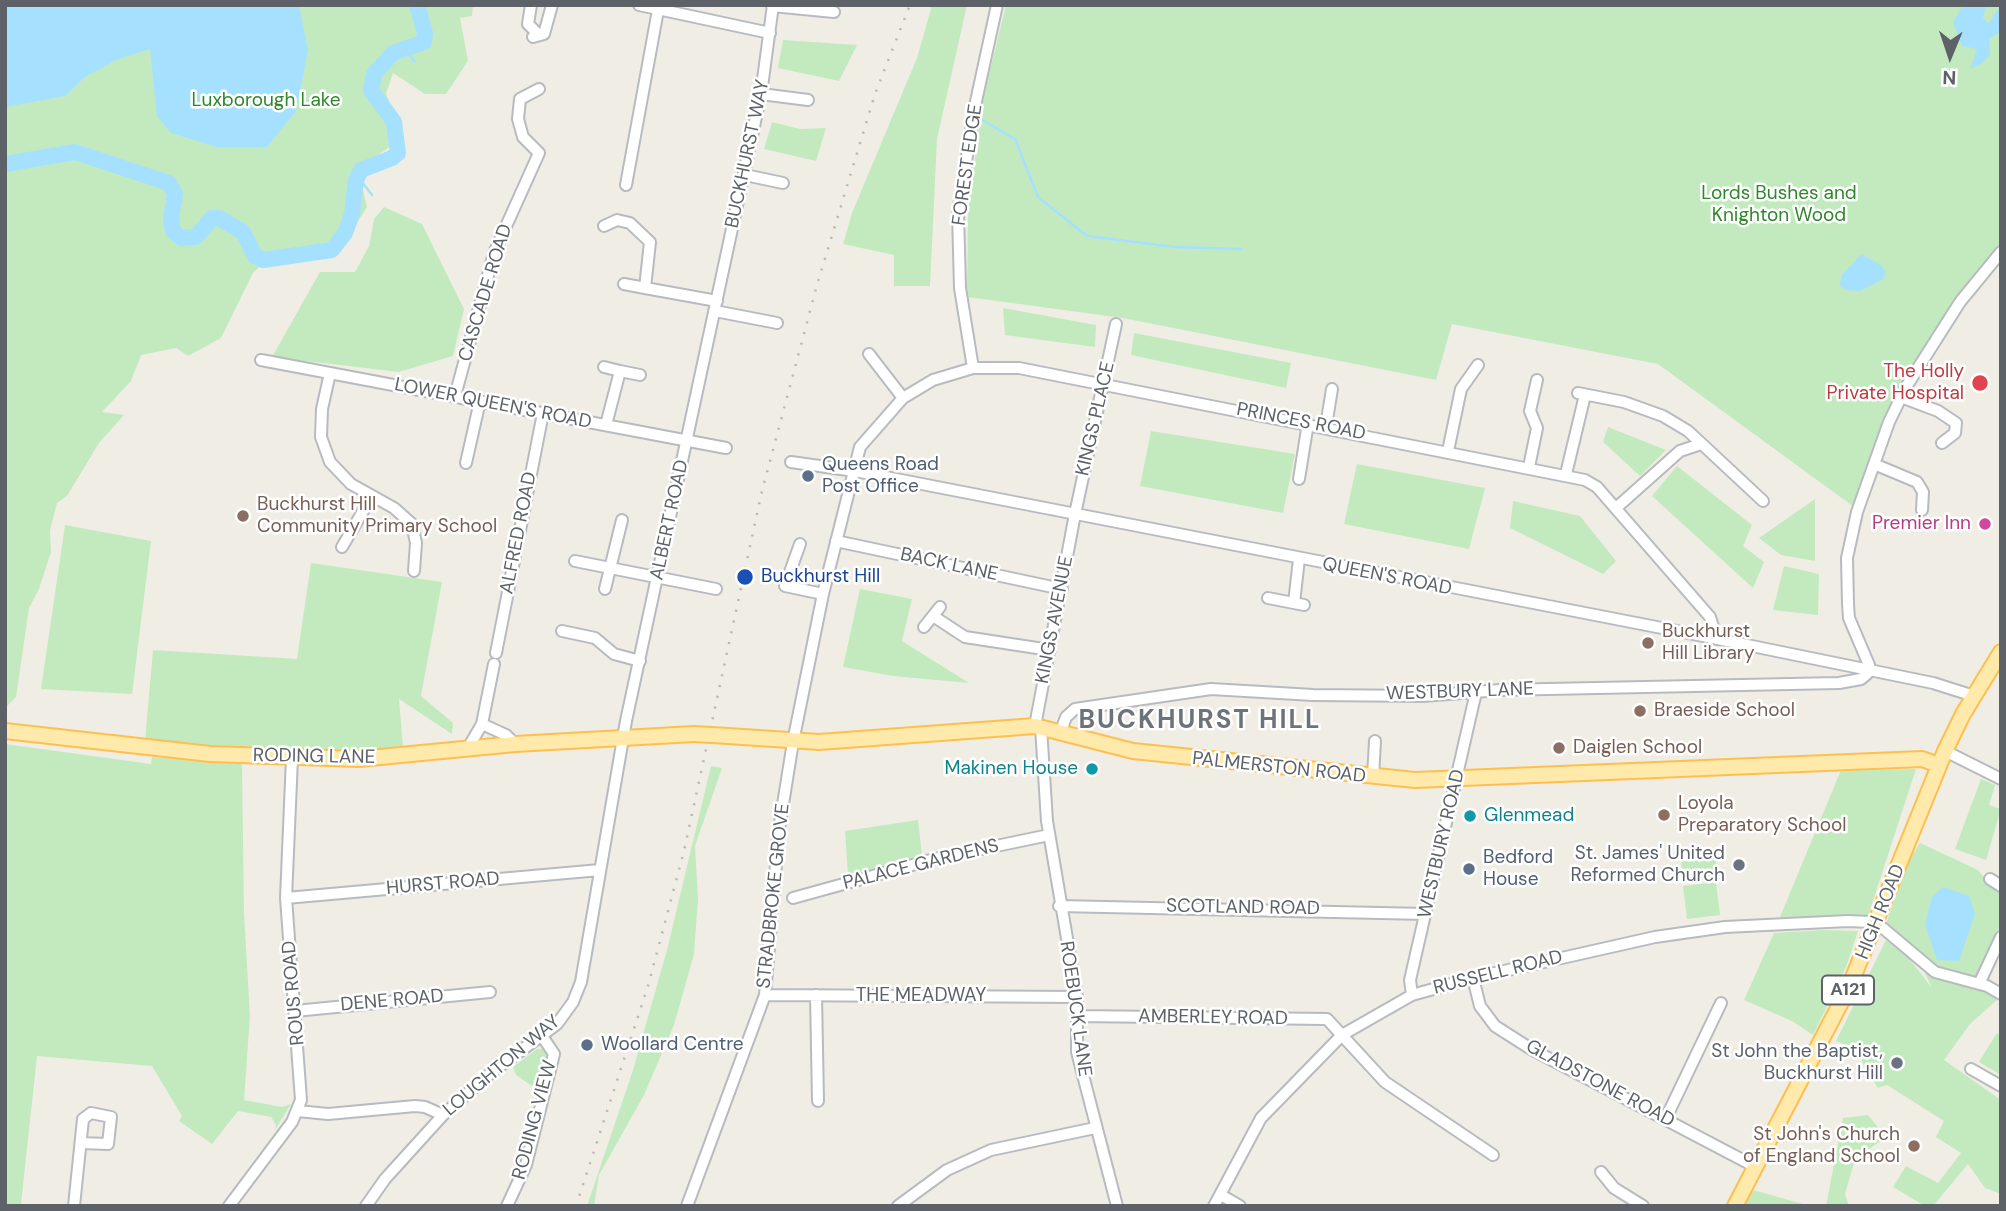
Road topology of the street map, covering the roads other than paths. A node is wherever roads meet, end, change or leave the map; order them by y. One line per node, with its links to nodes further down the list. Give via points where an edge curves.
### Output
1 (531, 5): 2 (street, via 528,24 535,35 544,34)
2 (552, 5)
3 (639, 5): 6 (street)
4 (997, 5): 26 (street, FOREST EDGE, via 958,212 960,288)
5 (773, 6): 7 (street); 8 (street, BUCKHURST WAY)
6 (656, 8): 8 (street); 14 (street)
7 (834, 12)
8 (770, 33): 10 (street, BUCKHURST WAY)
9 (539, 89): 33 (street, CASCADE ROAD, via 520,99 518,118 523,137 539,153 494,253)
10 (761, 94): 11 (street); 12 (street, BUCKHURST WAY)
11 (808, 100)
12 (745, 176): 13 (street); 19 (street, BUCKHURST WAY)
13 (783, 183)
14 (626, 185)
15 (604, 226): 18 (street, via 617,220 630,223 650,242)
16 (2001, 252): 34 (street, via 1961,302)
17 (624, 284): 18 (street)
18 (645, 288): 19 (street)
19 (716, 306): 20 (street); 41 (street, ALBERT ROAD)
20 (777, 323)
21 (1116, 324): 31 (street, KINGS PLACE)
22 (869, 354): 35 (street)
23 (261, 359): 28 (street, LOWER QUEEN'S ROAD)
24 (1478, 365): 45 (street, via 1461,388)
25 (604, 367): 27 (street)
26 (973, 368): 31 (street, PRINCES ROAD, via 1019,368); 35 (street, PRINCES ROAD, via 933,380)
27 (621, 371): 29 (street); 39 (street)
28 (330, 373): 33 (street, LOWER QUEEN'S ROAD); 53 (street, via 321,437 330,462 351,485)
29 (640, 375)
30 (1537, 380): 49 (street, via 1530,411 1537,428)
31 (1104, 384): 38 (street, PRINCES ROAD); 57 (street, KINGS PLACE)
32 (1332, 389): 40 (street)
33 (455, 396): 36 (street, LOWER QUEEN'S ROAD)
34 (1901, 397): 42 (street, via 1938,411 1956,424 1955,433); 48 (street)
35 (903, 398): 50 (street, PRINCES ROAD, via 860,447)
36 (480, 401): 37 (street, LOWER QUEEN'S ROAD); 46 (street)
37 (542, 413): 39 (street, LOWER QUEEN'S ROAD); 83 (street, ALFRED ROAD)
38 (1308, 423): 40 (street, PRINCES ROAD); 52 (street)
39 (606, 425): 41 (street, LOWER QUEEN'S ROAD)
40 (1325, 426): 45 (street, PRINCES ROAD)
41 (688, 440): 44 (street, LOWER QUEEN'S ROAD); 67 (street, ALBERT ROAD)
42 (1942, 443)
43 (1701, 444): 51 (street, via 1688,431 1647,408 1582,394); 54 (street); 55 (street, via 1680,451)
44 (726, 448)
45 (1448, 451): 49 (street, PRINCES ROAD)
46 (466, 463)
47 (795, 463): 50 (street, QUEEN'S ROAD)
48 (1874, 464): 56 (street, via 1917,482 1923,492); 80 (street, via 1853,523 1847,558 1849,618 1868,659)
49 (1529, 467): 51 (street, PRINCES ROAD)
50 (855, 471): 57 (street, QUEEN'S ROAD); 59 (street, PRINCES ROAD)
51 (1566, 474): 55 (street, PRINCES ROAD, via 1597,487)
52 (1299, 479)
53 (372, 496): 61 (street); 65 (street, via 412,524)
54 (1763, 501)
55 (1616, 508): 76 (street, PRINCES ROAD, via 1710,617)
56 (1922, 510)
57 (1074, 514): 62 (street, QUEEN'S ROAD); 69 (street, KINGS AVENUE)
58 (622, 520): 64 (street)
59 (836, 541): 69 (street, BACK LANE); 70 (street, PRINCES ROAD)
60 (800, 544): 70 (street, via 786,586)
61 (342, 547)
62 (1299, 559): 71 (street, via 1299,604); 76 (street, QUEEN'S ROAD)
63 (575, 561): 64 (street)
64 (612, 567): 67 (street); 68 (street)
65 (414, 571)
66 (712, 574): 67 (street, via 713,588)
67 (657, 577): 79 (street, ALBERT ROAD)
68 (606, 589)
69 (1062, 589): 77 (street, KINGS AVENUE)
70 (823, 594): 89 (street, STRADBROKE GROVE)
71 (1268, 598)
72 (601, 627): 75 (street)
73 (924, 627): 77 (street, via 937,611 965,637)
74 (562, 631): 75 (street)
75 (596, 638): 79 (street, via 614,654)
76 (1717, 639): 80 (street, QUEEN'S ROAD)
77 (1050, 650): 84 (street, KINGS AVENUE)
78 (2001, 652): 82 (main road, HIGH ROAD / A121)
79 (640, 660): 87 (street, ALBERT ROAD)
80 (1868, 670): 81 (street, WESTBURY LANE, via 1861,680 1839,683); 82 (street, QUEEN'S ROAD)
81 (1476, 692): 85 (street, WESTBURY LANE, via 1313,695 1211,689 1075,709); 95 (street, WESTBURY ROAD)
82 (1974, 696): 93 (main road, HIGH ROAD / A121)
83 (482, 724): 90 (street); 91 (street, ALFRED ROAD)
84 (1038, 727): 85 (main road, PALMERSTON ROAD); 89 (main road, PALMERSTON ROAD); 97 (street, ROEBUCK LANE)
85 (1060, 731): 94 (main road, PALMERSTON ROAD, via 1133,751)
86 (8, 732): 92 (main road, RODING LANE)
87 (623, 738): 89 (main road, PALMERSTON ROAD, bridge, via 694,734); 90 (main road, RODING LANE); 98 (street, LOUGHTON WAY)
88 (1375, 741): 94 (street)
89 (793, 742): 111 (street, STRADBROKE GROVE, via 779,829)
90 (515, 744): 91 (main road, RODING LANE)
91 (468, 748): 92 (main road, RODING LANE, via 359,759)
92 (292, 758): 101 (street, ROUS ROAD)
93 (1942, 758): 95 (main road, PALMERSTON ROAD); 96 (street); 105 (main road, HIGH ROAD / A121)
94 (1373, 777): 95 (main road, PALMERSTON ROAD)
95 (1457, 779): 104 (street, WESTBURY ROAD)
96 (2001, 779)
97 (1049, 835): 102 (street, PALACE GARDENS, via 934,859); 103 (street, ROEBUCK LANE)
98 (600, 870): 101 (street, HURST ROAD); 119 (street, LOUGHTON WAY, via 581,982 573,1002)
99 (1990, 880): 100 (street)
100 (2001, 886)
101 (286, 898): 116 (street, ROUS ROAD)
102 (793, 898)
103 (1059, 906): 104 (street, SCOTLAND ROAD); 114 (street, ROEBUCK LANE)
104 (1426, 914): 113 (street, WESTBURY ROAD, via 1410,980)
105 (1877, 926): 107 (street, RUSSELL ROAD, via 1871,922 1813,922 1700,930); 108 (street, via 1935,972); 129 (main road, HIGH ROAD / A121, via 1820,1046)
106 (2001, 937): 108 (street)
107 (1473, 978): 113 (street, RUSSELL ROAD); 125 (street, GLADSTONE ROAD, via 1480,1006 1494,1026)
108 (1979, 984): 110 (street)
109 (490, 992): 116 (street, DENE ROAD)
110 (2001, 994)
111 (765, 995): 112 (street, THE MEADWAY); 136 (street, STRADBROKE GROVE)
112 (816, 995): 114 (street, THE MEADWAY); 122 (street)
113 (1412, 995): 118 (street, RUSSELL ROAD)
114 (1077, 997): 117 (street, ROEBUCK LANE)
115 (1721, 1003): 125 (street)
116 (295, 1010): 123 (street, ROUS ROAD, via 302,1089)
117 (1077, 1016): 118 (street, AMBERLEY ROAD, via 1327,1019); 126 (street, ROEBUCK LANE, via 1077,1052)
118 (1342, 1035): 128 (street, AMBERLEY ROAD, via 1385,1082); 131 (street, RUSSELL ROAD, via 1261,1118)
119 (542, 1036): 124 (street, LOUGHTON WAY); 135 (street, RODING VIEW, via 554,1054 526,1165)
120 (1971, 1069): 121 (street)
121 (2001, 1086)
122 (818, 1101)
123 (298, 1111): 124 (street, via 328,1115 415,1106); 133 (street)
124 (443, 1115): 134 (street, LOUGHTON WAY)
125 (1666, 1118): 129 (street, GLADSTONE ROAD)
126 (1095, 1128): 137 (street, via 991,1150 947,1170); 138 (street, ROEBUCK LANE)
127 (82, 1143): 132 (street)
128 (1493, 1155)
129 (1754, 1166): 142 (main road, HIGH ROAD / A121)
130 (1601, 1171): 141 (street, via 1614,1188)
131 (1221, 1195): 139 (street, RUSSELL ROAD); 140 (street)
132 (74, 1206)
133 (229, 1206)
134 (366, 1206)
135 (507, 1206)
136 (687, 1206)
137 (898, 1206)
138 (1117, 1206)
139 (1214, 1206)
140 (1240, 1206)
141 (1643, 1206)
142 (1735, 1206)

